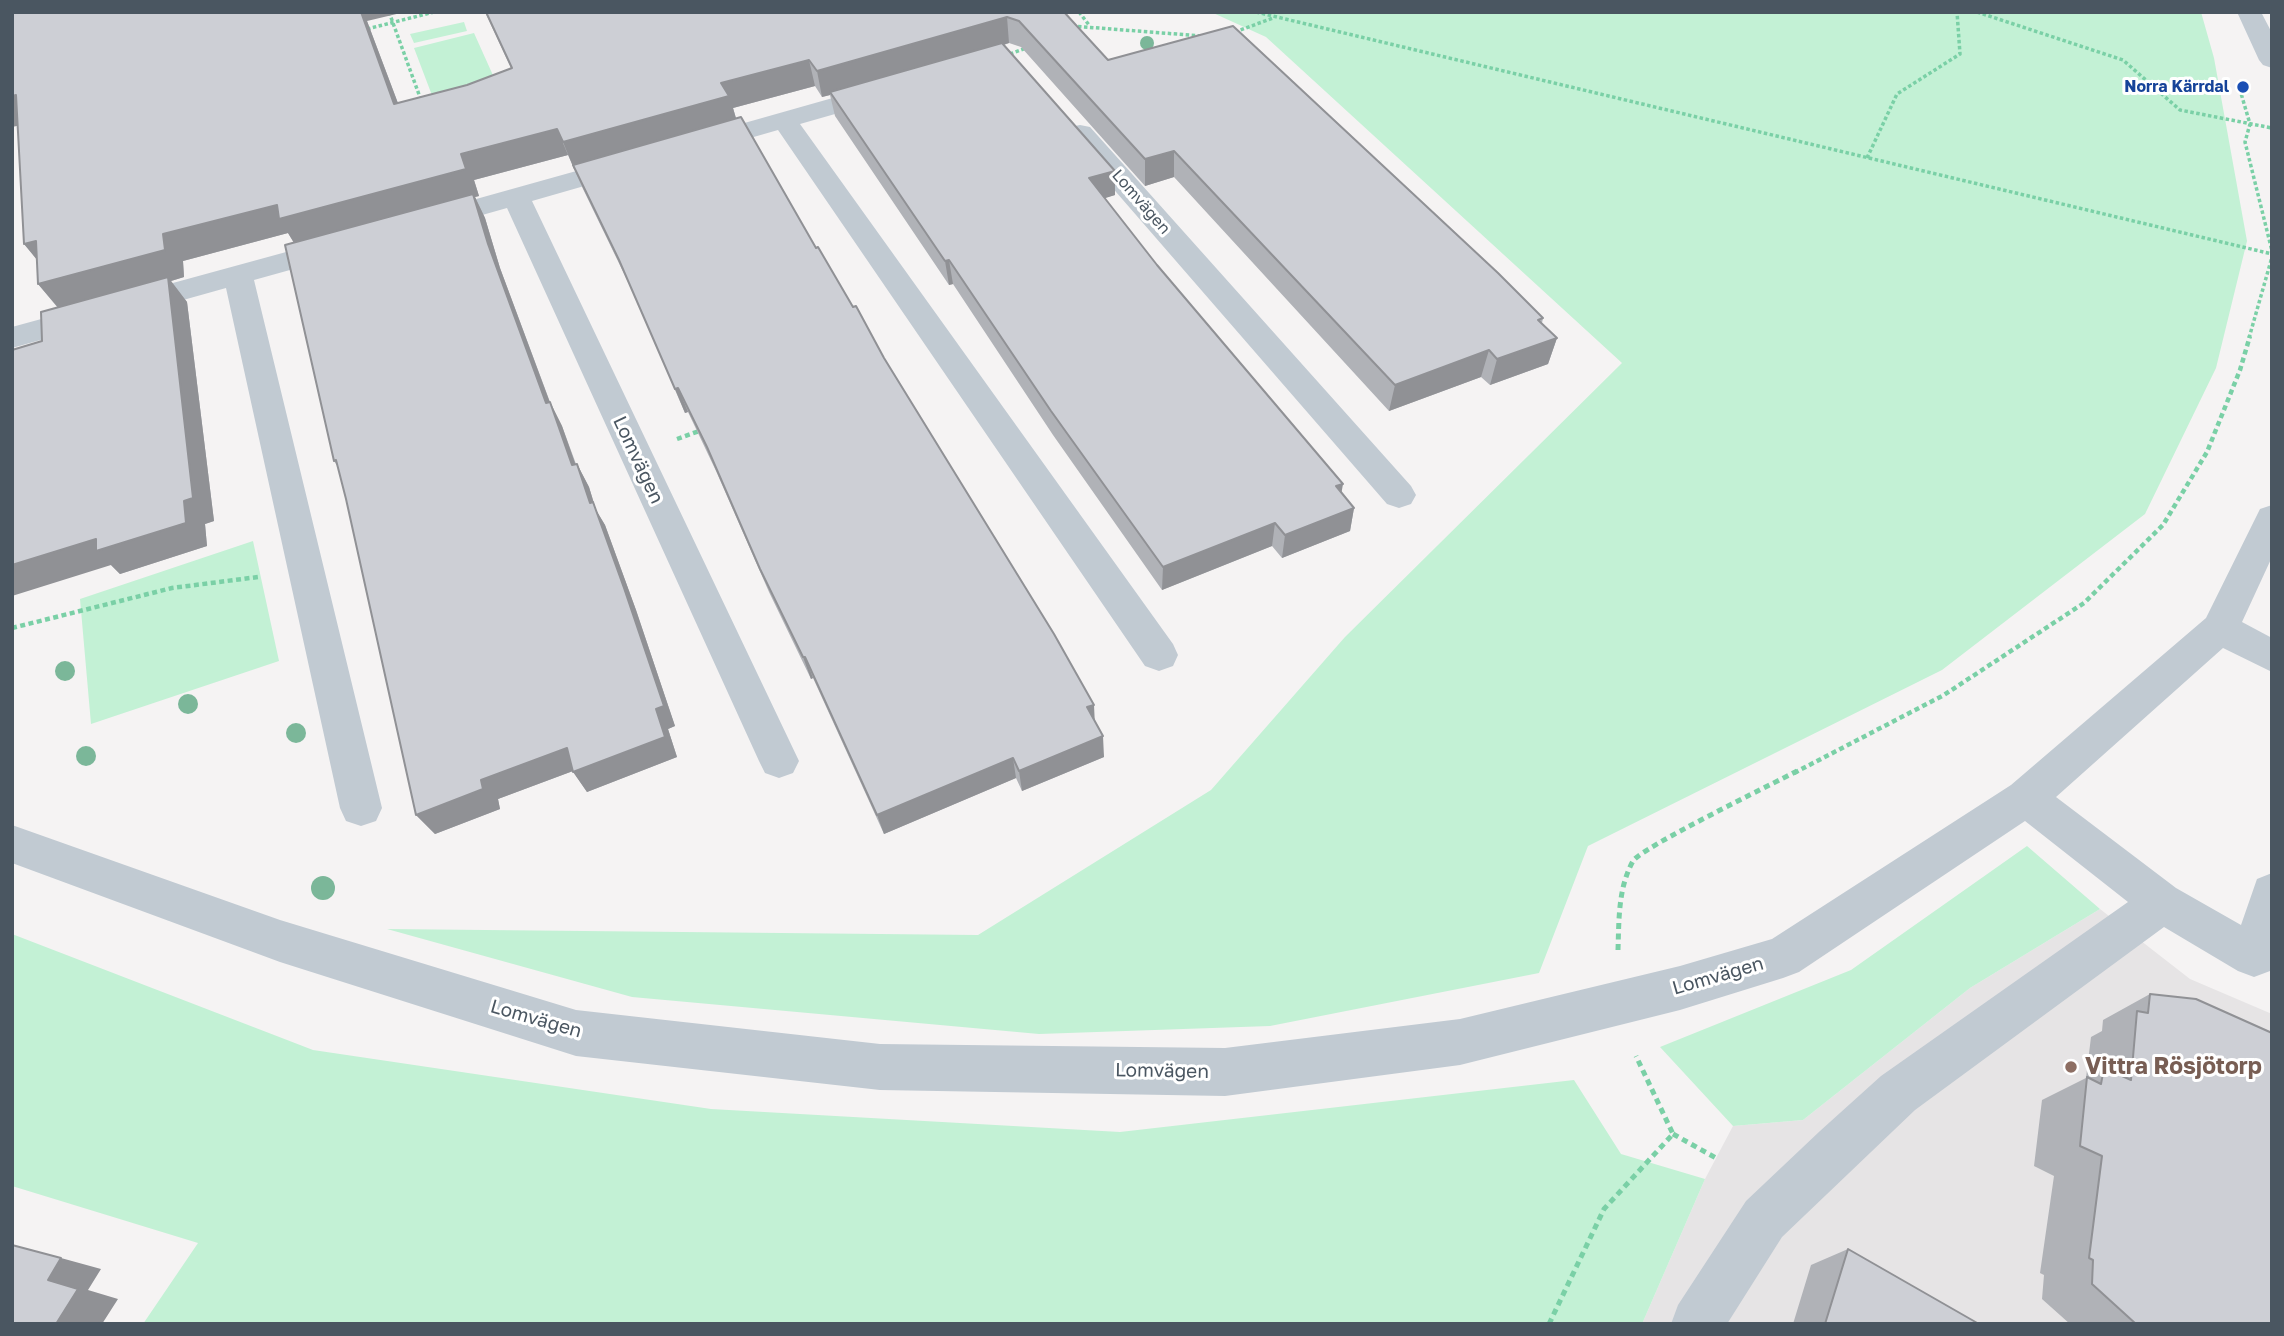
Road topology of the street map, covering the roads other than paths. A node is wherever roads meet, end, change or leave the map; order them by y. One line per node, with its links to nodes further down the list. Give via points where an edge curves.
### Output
1 (2249, 12): 2 (street)
2 (2272, 60)
3 (904, 85): 5 (street)
4 (1063, 114): 11 (street, Lomvägen)
5 (784, 120): 6 (street); 14 (street)
6 (516, 197): 7 (street); 16 (street, Lomvägen)
7 (407, 227)
8 (368, 238): 9 (street)
9 (238, 275): 10 (street); 18 (street)
10 (12, 338)
11 (1399, 495)
12 (2272, 518): 13 (street, Lomvägen)
13 (2220, 628): 15 (street); 17 (street, Lomvägen)
14 (1159, 655)
15 (2272, 657)
16 (779, 761)
17 (2026, 798): 19 (street, Lomvägen, via 1783,957 1680,988 1460,1042 1225,1072 880,1067 576,1033 280,941); 21 (street)
18 (361, 808)
19 (12, 844)
20 (2272, 893): 21 (street, via 2254,956)
21 (2161, 902): 22 (street, via 1898,1093 1847,1139 1764,1219)
22 (1697, 1324)

